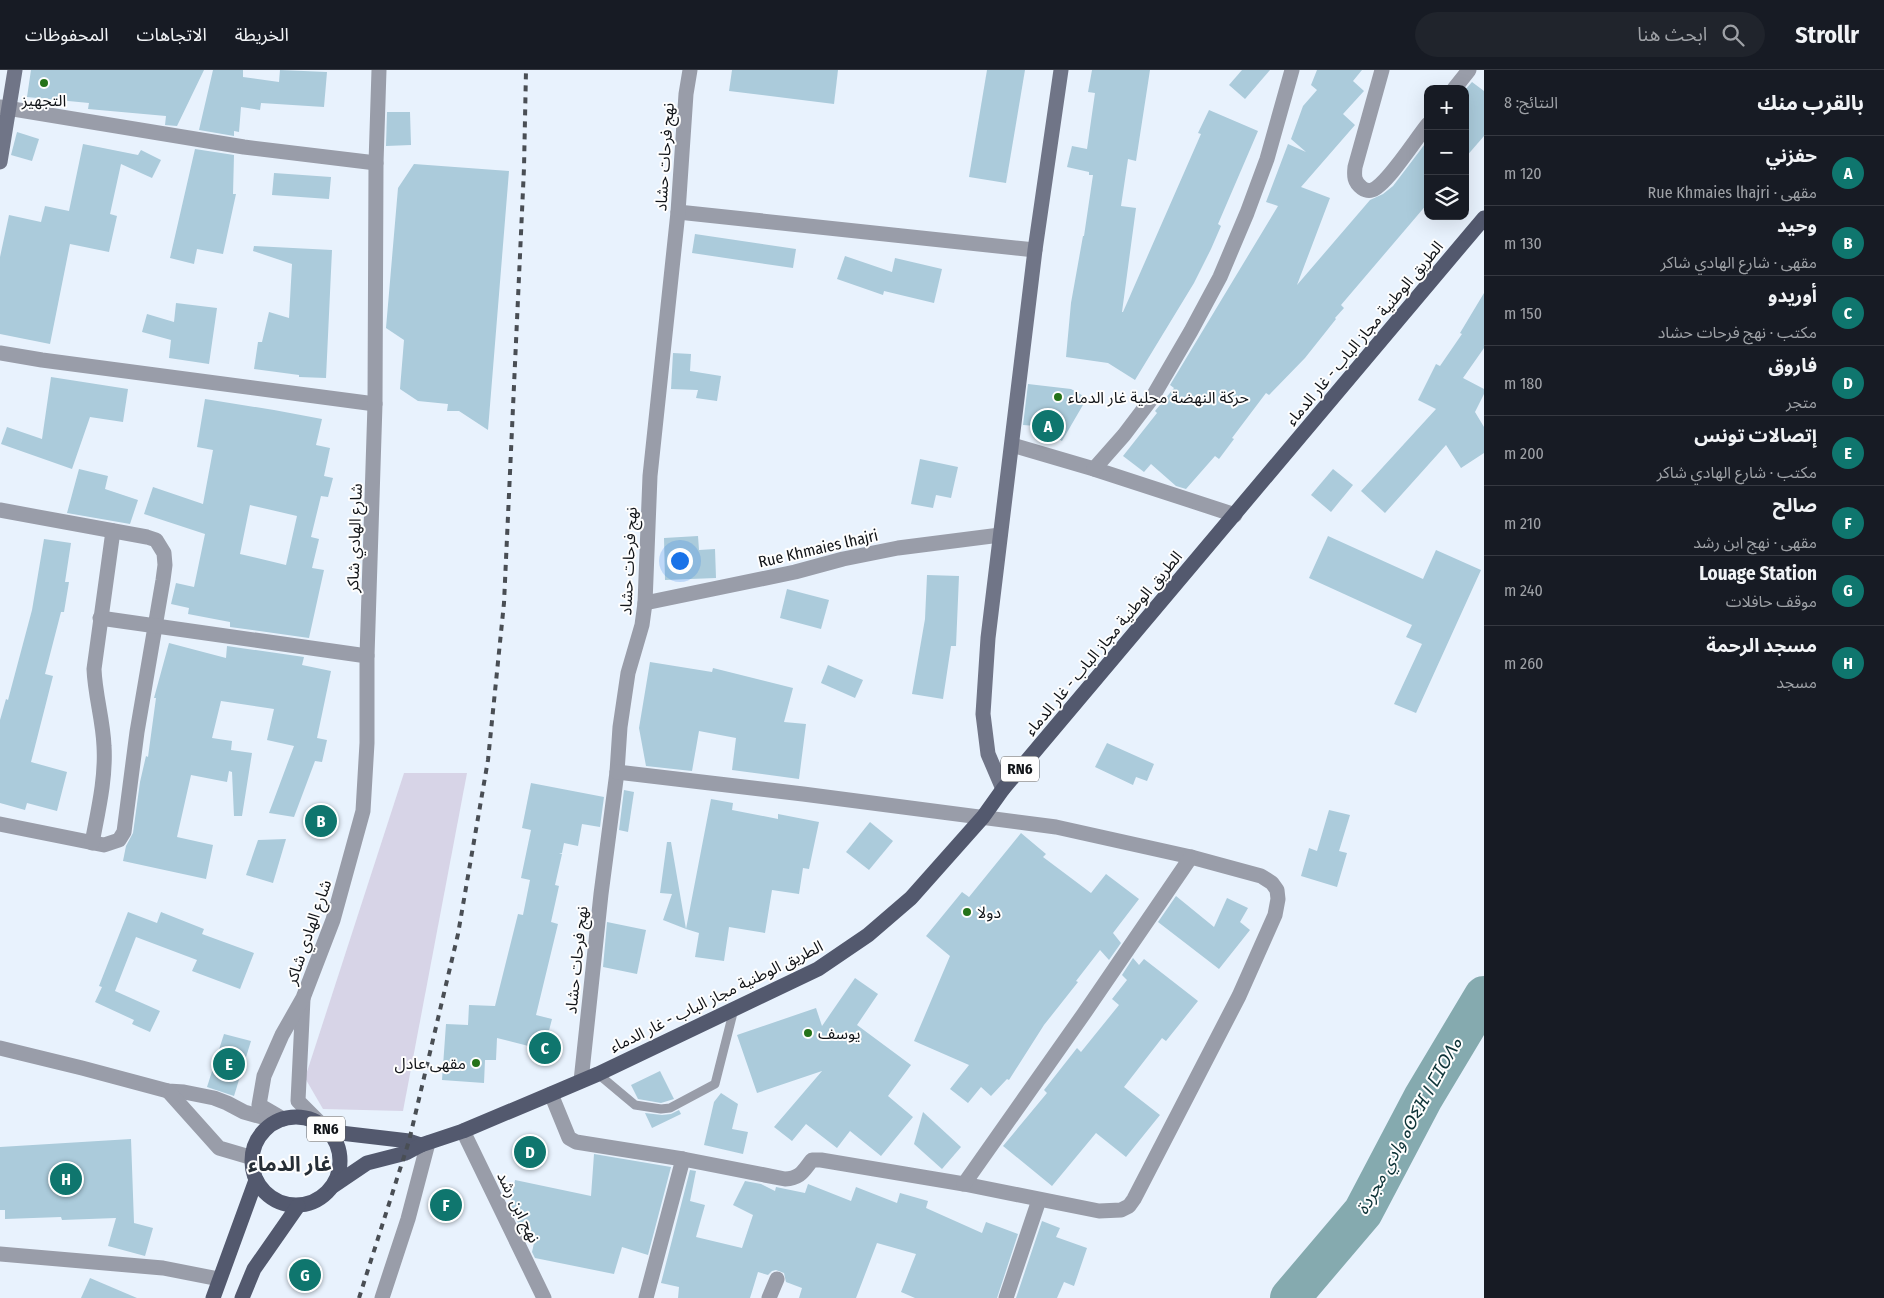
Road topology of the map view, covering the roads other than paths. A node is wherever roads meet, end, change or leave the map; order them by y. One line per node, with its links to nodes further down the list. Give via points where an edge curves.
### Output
1 (15, 70): 9 (street)
2 (379, 70): 12 (street, شارع الهادي شاكر)
3 (690, 70): 13 (street, نهج فرحات حشاد)
4 (1061, 70): 15 (street)
5 (1292, 70): 19 (street, via 1267,158 1220,277 1152,398)
6 (1382, 70): 10 (street, via 1355,167 1354,178 1359,186 1371,191 1379,186)
7 (1468, 70): 8 (street)
8 (1457, 85)
9 (4, 108): 11 (street); 12 (street)
10 (1424, 129)
11 (0, 162)
12 (376, 163): 17 (street, شارع الهادي شاكر)
13 (678, 212): 15 (street); 24 (street, نهج فرحات حشاد, via 650,476)
14 (1484, 218): 21 (main road, الطريق الوطنية مجاز الباب - غار الدماء / RN6)
15 (1035, 250): 18 (street)
16 (0, 353): 17 (street)
17 (376, 404): 27 (street, شارع الهادي شاكر)
18 (1012, 445): 19 (street); 23 (street)
19 (1094, 469): 21 (street)
20 (0, 510): 22 (street)
21 (1235, 515): 29 (main road, الطريق الوطنية مجاز الباب - غار الدماء / RN6)
22 (113, 531): 25 (street); 26 (street, via 156,540 164,553)
23 (1000, 534): 24 (street, Rue Khmaies lhajri, via 898,548); 29 (street, via 983,714 988,754)
24 (645, 603): 28 (street, نهج فرحات حشاد, via 628,673)
25 (100, 618): 26 (street); 32 (street, via 94,669 105,748 103,782)
26 (156, 626): 27 (street); 32 (street, via 137,732 124,832 119,840 110,844)
27 (368, 656): 34 (street, شارع الهادي شاكر, via 363,811 332,920)
28 (617, 772): 30 (street); 38 (street, نهج فرحات حشاد)
29 (1003, 789): 30 (main road, الطريق الوطنية مجاز الباب - غار الدماء / RN6)
30 (983, 817): 33 (street, via 1056,827); 35 (main road, الطريق الوطنية مجاز الباب - غار الدماء / RN6, via 911,898 868,935 818,969)
31 (0, 824): 32 (street)
32 (92, 843)
33 (1191, 856): 49 (street); 50 (street, via 1261,876 1272,883 1278,899 1275,915 1239,996 1129,1206 1122,1210 1098,1211)
34 (303, 998): 41 (street, شارع الهادي شاكر, via 282,1035 264,1076 260,1094 259,1105); 42 (street, شارع الهادي شاكر, via 298,1100)
35 (734, 1009): 37 (main road, الطريق الوطنية مجاز الباب - غار الدماء / RN6); 37 (lane, via 715,1084 670,1108 635,1105)
36 (0, 1048): 39 (street)
37 (598, 1074): 38 (main road, الطريق الوطنية مجاز الباب - غار الدماء / RN6)
38 (581, 1080): 40 (main road, الطريق الوطنية مجاز الباب - غار الدماء / RN6)
39 (168, 1091): 41 (street, via 214,1098 244,1112); 45 (street, via 219,1148)
40 (552, 1094): 43 (main road, الطريق الوطنية مجاز الباب - غار الدماء / RN6); 46 (street, via 572,1141)
41 (281, 1120): 42 (main road, RN6, via 310,1119); 45 (main road, via 261,1136)
42 (324, 1127): 44 (main road, RN6, via 332,1132); 48 (main road, RN6, via 336,1142 340,1156)
43 (463, 1131): 44 (main road, الطريق الوطنية مجاز الباب - غار الدماء / RN6); 58 (street, نهج ابن رشد)
44 (424, 1144): 48 (main road, الطريق الوطنية مجاز الباب - غار الدماء / RN6, via 406,1153 367,1163); 57 (street, via 408,1218)
45 (253, 1158): 47 (main road)
46 (683, 1159): 49 (street, via 785,1179 802,1174 812,1160 821,1160); 59 (street)
47 (256, 1180): 51 (main road, via 267,1194 281,1203); 54 (main road)
48 (338, 1183): 51 (main road, RN6, via 312,1203)
49 (964, 1184): 50 (street)
50 (1039, 1200): 61 (street)
51 (298, 1206): 56 (main road, via 254,1269)
52 (0, 1254): 54 (street, via 163,1268)
53 (777, 1279): 60 (street)
54 (219, 1280): 55 (main road)
55 (213, 1298)
56 (242, 1298)
57 (382, 1298)
58 (544, 1298)
59 (646, 1298)
60 (769, 1298)
61 (1006, 1298)

